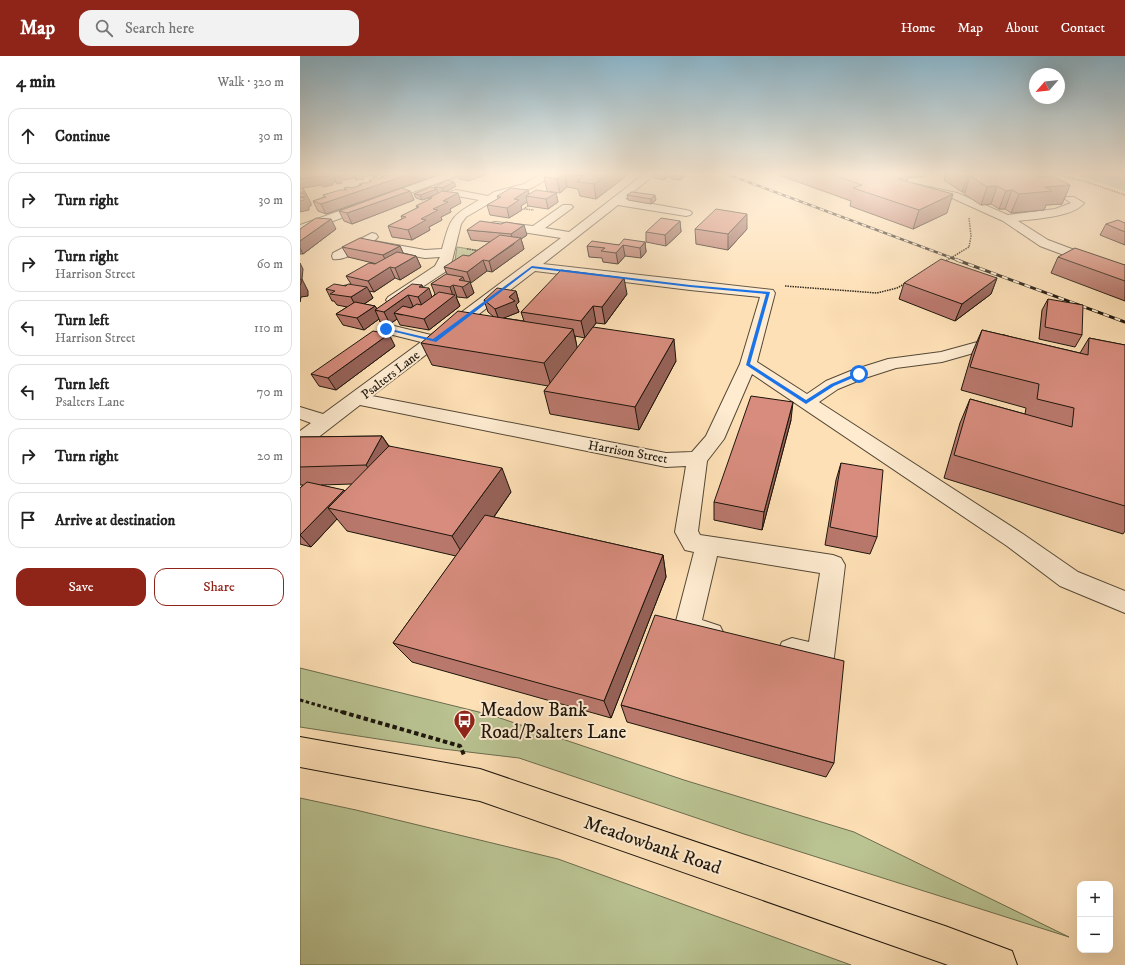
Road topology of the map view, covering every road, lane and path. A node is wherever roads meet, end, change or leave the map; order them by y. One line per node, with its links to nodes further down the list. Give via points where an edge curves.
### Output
1 (335, 216): 11 (street)
2 (462, 216): 17 (street, via 461,226)
3 (526, 216): 10 (path)
4 (553, 216): 12 (street)
5 (596, 216): 14 (street, Psalters Lane)
6 (1001, 216): 8 (street)
7 (1024, 216): 8 (street)
8 (1007, 219): 21 (street, via 1044,243)
9 (481, 226): 10 (street)
10 (512, 227): 12 (street)
11 (300, 229)
12 (535, 230): 14 (street)
13 (376, 232): 15 (street)
14 (571, 236): 20 (street, Psalters Lane)
15 (364, 243): 17 (street, via 425,254); 18 (street)
16 (970, 247): 19 (path, bridge)
17 (447, 253): 24 (street, via 440,268)
18 (338, 256)
19 (942, 262)
20 (532, 267): 23 (street); 27 (street, Psalters Lane)
21 (1125, 274)
22 (910, 280): 23 (path, via 897,288 877,293 780,286)
23 (768, 293): 28 (street)
24 (383, 306)
25 (386, 329): 27 (street)
26 (1005, 340): 30 (street, via 942,357 894,363 832,385)
27 (434, 341): 29 (street, Psalters Lane)
28 (748, 364): 30 (street); 34 (street, via 714,439)
29 (358, 399): 32 (street, Psalters Lane); 34 (street, Harrison Street, via 666,460)
30 (806, 403): 36 (street, via 1015,540 1069,579)
31 (300, 413): 32 (street)
32 (327, 422): 33 (street, Psalters Lane)
33 (300, 441)
34 (697, 459): 35 (street, via 686,532 693,543)
35 (708, 545): 37 (street, via 687,629); 38 (street, via 833,565 820,657)
36 (1125, 602)
37 (734, 639)
38 (773, 647)
39 (300, 700): 41 (path, via 460,746)
40 (300, 752): 41 (main road, Meadowbank Road)
41 (480, 785): 42 (main road, Meadowbank Road)
42 (998, 965)

